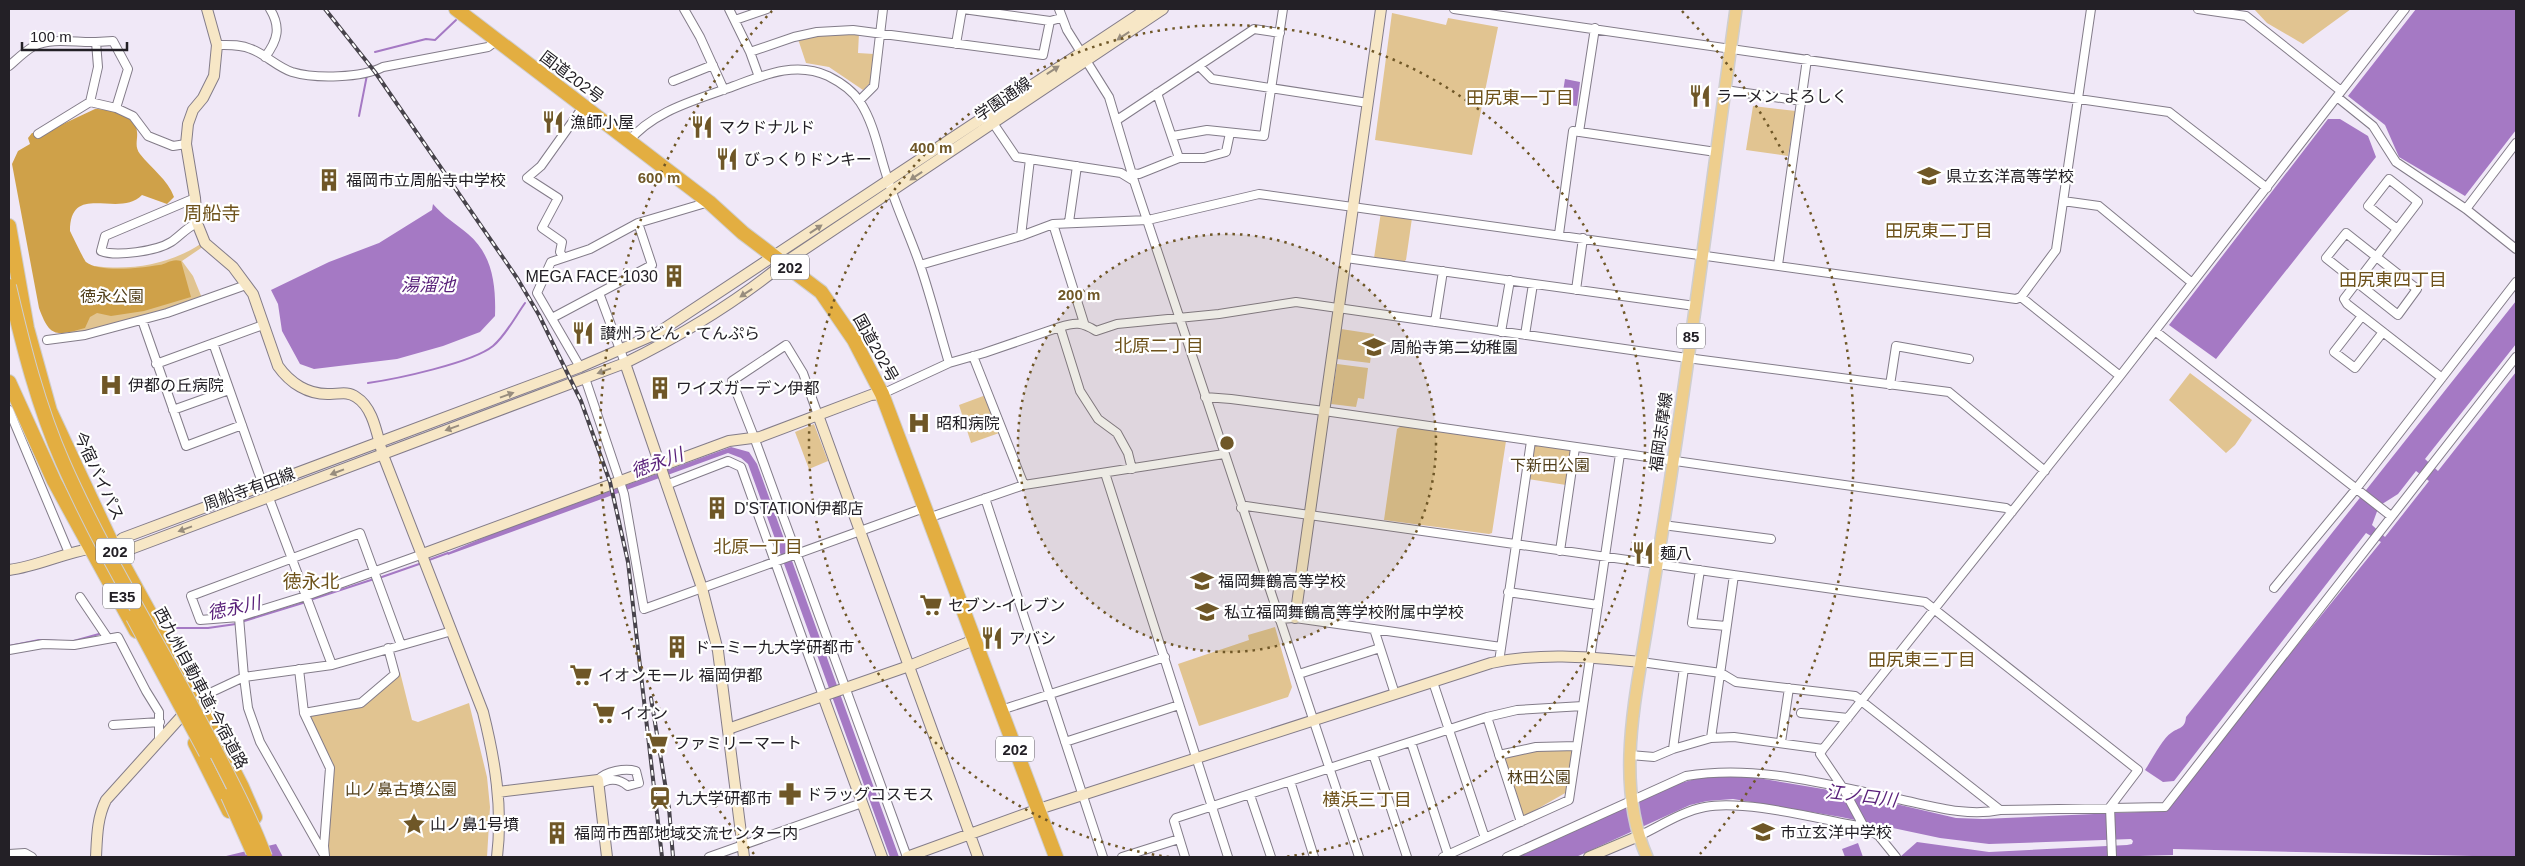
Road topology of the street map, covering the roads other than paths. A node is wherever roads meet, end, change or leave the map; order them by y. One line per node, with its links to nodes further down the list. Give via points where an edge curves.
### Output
1 (207, 9): 28 (street)
2 (270, 9): 32 (street, via 277,21 277,38)
3 (456, 9): 25 (highway, 国道202号 / 202)
4 (684, 9): 34 (street)
5 (729, 9): 20 (street)
6 (767, 9): 20 (street)
7 (883, 9): 23 (street)
8 (962, 9): 21 (street); 27 (street)
9 (1059, 9): 19 (street)
10 (1147, 9): 31 (street, 学園通線)
11 (1163, 9): 31 (street, 学園通線, one-way to 31)
12 (1283, 9): 24 (street)
13 (1381, 9): 48 (street)
14 (1454, 9): 22 (street)
15 (1736, 9): 29 (main road, 福岡志摩線 / 85)
16 (2091, 9): 44 (street)
17 (2198, 9): 43 (street, via 2246,16)
18 (2405, 9): 43 (street)
19 (1061, 18): 21 (street); 31 (street)
20 (735, 20): 30 (street)
21 (1050, 21): 27 (street, via 1043,56)
22 (1595, 28): 29 (street); 53 (street)
23 (880, 33): 27 (street); 30 (street, via 853,30 817,32); 45 (street, via 874,86)
24 (1280, 34): 36 (street, via 1254,29); 39 (street)
25 (496, 41): 32 (street, via 488,47 383,67 375,72 320,77 291,72); 49 (highway, 国道202号 / 202)
26 (96, 42): 35 (street, via 67,40 34,46); 47 (street, via 98,67); 50 (street, via 112,41 128,69)
27 (956, 44)
28 (217, 45): 32 (street, via 238,45); 59 (street, via 214,76 193,110)
29 (1731, 48): 33 (street); 41 (main road, 福岡志摩線 / 85)
30 (750, 52): 37 (street)
31 (1084, 56): 51 (street, via 1110,97); 52 (street, 学園通線); 65 (street, 学園通線, one-way to 31)
32 (265, 57)
33 (1807, 59): 44 (street); 46 (street)
34 (713, 65): 38 (street); 40 (street)
35 (9, 66)
36 (1198, 66): 39 (street, via 1212,79); 42 (street)
37 (759, 77): 40 (street); 45 (street, via 796,69 816,71 841,83)
38 (673, 80)
39 (1272, 88): 48 (street); 54 (street, via 1264,136)
40 (724, 90): 57 (street, via 648,122)
41 (1725, 90): 46 (street); 60 (main road, 福岡志摩線 / 85)
42 (1157, 93): 51 (street); 56 (street)
43 (2339, 94): 66 (street); 72 (street, via 2373,126 2396,162)
44 (2078, 98): 66 (street, via 2169,112); 69 (street)
45 (859, 101): 65 (street, via 868,116)
46 (1802, 101): 92 (street)
47 (90, 102): 50 (street); 55 (street)
48 (1368, 103): 71 (street)
49 (583, 107): 57 (highway, 国道202号 / 202); 86 (street, via 541,166 527,178 558,198 542,228 562,242 560,252)
50 (116, 108): 59 (street, via 132,116 148,136 173,146)
51 (1117, 120): 64 (street)
52 (993, 124): 62 (street, via 1016,157); 67 (street, 学園通線, one-way to 67)
53 (1579, 132): 60 (street); 80 (street, via 1573,131)
54 (1230, 133): 56 (street, via 1194,131); 61 (street, via 1226,152 1204,158)
55 (38, 134)
56 (1173, 136): 61 (street)
57 (628, 142): 70 (highway, 国道202号 / 202)
58 (2516, 143): 72 (street)
59 (186, 144): 68 (street)
60 (1716, 152): 85 (main road, 福岡志摩線 / 85)
61 (1179, 158): 64 (street)
62 (1030, 159): 63 (street); 81 (street)
63 (1077, 166): 64 (street); 74 (street)
64 (1133, 177): 73 (street)
65 (888, 181): 67 (street); 89 (street, 学園通線, one-way to 65)
66 (2267, 188): 95 (street)
67 (892, 192): 89 (street, 学園通線); 91 (street)
68 (195, 198): 76 (street); 76 (street, via 104,236 101,251 109,254 152,250 172,242 182,231)
69 (2063, 201): 95 (street, via 2098,206); 103 (street, via 2056,250)
70 (709, 202): 75 (street); 89 (highway, 国道202号 / 202, via 743,233)
71 (1354, 206): 73 (street, via 1259,194); 80 (street); 88 (street)
72 (2466, 209): 84 (street)
73 (1148, 220): 74 (street); 107 (street)
74 (1069, 222): 77 (street)
75 (638, 223): 86 (street, via 590,250); 102 (street, via 652,265)
76 (197, 224): 99 (street, via 205,243 233,268)
77 (1053, 224): 81 (street); 111 (street)
78 (9, 226): 90 (highway, 今宿バイパス / 202)
79 (2397, 229): 79 (street, via 2368,206 2389,180 2418,202); 87 (street)
80 (1559, 234): 82 (street)
81 (1021, 236): 91 (street)
82 (1583, 238): 85 (street); 101 (street)
83 (9, 248): 90 (highway)
84 (2516, 249)
85 (1702, 254): 92 (street); 104 (main road, 福岡志摩線 / 85)
86 (563, 257): 108 (street, via 551,262 537,293)
87 (2376, 257): 97 (street); 97 (street, via 2346,233 2326,258); 97 (street, via 2418,289 2398,314)
88 (1346, 258): 93 (street); 105 (street)
89 (780, 259): 121 (street, 周船寺有田線, via 656,334); 128 (street, 周船寺有田線, one-way to 128, via 754,288); 136 (highway, 国道202号 / 202, via 821,292 854,340)
90 (14, 263): 170 (highway, 今宿バイパス / 202, via 27,328 50,412)
91 (920, 265): 126 (street)
92 (1778, 265): 103 (street)
93 (1443, 271): 94 (street); 110 (street)
94 (1510, 280): 98 (street); 116 (street)
95 (2191, 282): 115 (street)
96 (2516, 282): 132 (street)
97 (2356, 283): 106 (street, via 2344,300)
98 (1533, 284): 101 (street); 118 (street)
99 (246, 285): 109 (street); 112 (street, via 253,294)
100 (9, 286): 275 (highway, 西九州自動車道;今宿道路 / E35, bridge, via 41,407 63,463 226,772)
101 (1576, 290): 104 (street)
102 (599, 293): 108 (street); 121 (street)
103 (2021, 297): 130 (street)
104 (1695, 306): 124 (main road, 福岡志摩線 / 85)
105 (1340, 309): 107 (street, via 1296,302); 110 (street); 140 (street)
106 (2362, 316): 117 (street); 117 (street, via 2334,352 2355,368)
107 (1179, 317): 111 (street, via 1117,324 1096,331); 137 (street)
108 (552, 318): 129 (street)
109 (142, 320): 119 (street, via 85,335); 127 (street)
110 (1435, 322): 116 (street)
111 (1084, 323): 114 (street, via 1073,322)
112 (263, 325): 120 (street); 145 (street, via 283,374 308,390 321,394 344,392 355,396 371,416)
113 (9, 326): 274 (highway, 西九州自動車道;今宿道路 / E35, bridge, via 33,412 56,468 219,776)
114 (1060, 327): 122 (street); 151 (street, via 1080,390 1098,419 1117,433)
115 (2155, 331): 130 (street); 158 (street)
116 (1502, 332): 118 (street)
117 (2383, 332): 132 (street)
118 (1526, 335): 124 (street)
119 (47, 340)
120 (213, 343): 127 (street); 135 (street)
121 (621, 351): 128 (street); 129 (street, 周船寺有田線)
122 (973, 356): 126 (street); 157 (street)
123 (2516, 357): 165 (street)
124 (1687, 358): 134 (street); 150 (main road, 福岡志摩線 / 85)
125 (1969, 359): 134 (street, via 1896,346)
126 (949, 363): 136 (street)
127 (156, 364): 139 (street)
128 (625, 364): 131 (street, 周船寺有田線, one-way to 131); 154 (street)
129 (580, 367): 145 (street, 周船寺有田線, one-way to 129)
130 (2120, 376): 152 (street)
131 (585, 378): 149 (street, 周船寺有田線, one-way to 149); 155 (street)
132 (2442, 378): 158 (street)
133 (9, 382): 171 (highway, 202, via 54,481)
134 (1890, 385): 152 (street, via 1950,392)
135 (228, 390): 139 (street); 142 (street)
136 (882, 394): 141 (street); 163 (highway, 国道202号 / 202)
137 (1205, 398): 140 (street); 147 (street)
138 (9, 410): 173 (street)
139 (173, 410): 142 (street, via 186,446)
140 (1324, 411): 144 (street); 164 (street)
141 (818, 415): 143 (street); 143 (street, via 804,374 786,345 732,380); 167 (street)
142 (242, 425): 156 (street)
143 (754, 437): 154 (street, via 729,440); 175 (street)
144 (1531, 441): 146 (street); 169 (street)
145 (379, 442): 149 (street); 156 (street, 周船寺有田線)
146 (1575, 448): 148 (street); 172 (street)
147 (1224, 454): 151 (street); 161 (street)
148 (1620, 454): 150 (street); 177 (street)
149 (383, 455): 159 (street, 周船寺有田線, one-way to 159); 174 (street)
150 (1674, 461): 162 (street, via 2006,508); 166 (main road, 福岡志摩線 / 85)
151 (1132, 469): 153 (street)
152 (2045, 471): 162 (street)
153 (1105, 473): 157 (street); 204 (street)
154 (662, 476): 155 (street); 178 (street, via 728,461 741,466); 184 (street)
155 (620, 481): 174 (street); 184 (street, via 644,610)
156 (263, 485): 170 (street, 周船寺有田線, via 123,538)
157 (1024, 485): 160 (street)
158 (2356, 488): 165 (street); 185 (street)
159 (269, 498): 170 (street, 周船寺有田線, one-way to 170, via 128,550); 176 (street)
160 (985, 498): 163 (street); 218 (street)
161 (1241, 508): 164 (street); 193 (street)
162 (2012, 512): 190 (street)
163 (926, 513): 167 (street); 198 (highway, 国道202号 / 202)
164 (1310, 516): 169 (street); 192 (street)
165 (2391, 516): 258 (street, via 2166,807)
166 (1663, 525): 168 (street); 179 (main road, 福岡志摩線 / 85)
167 (860, 532): 175 (street); 209 (street)
168 (1771, 539)
169 (1516, 545): 172 (street); 186 (street)
170 (113, 546): 171 (street, 周船寺有田線); 221 (highway, 今宿バイパス / 202)
171 (91, 547): 173 (street, 周船寺有田線); 228 (highway, 202)
172 (1560, 551): 177 (street)
173 (69, 553): 180 (street, 周船寺有田線)
174 (423, 554): 182 (street); 196 (street)
175 (796, 554): 178 (street); 216 (street)
176 (291, 557): 182 (street, via 360,533); 187 (street); 191 (street, via 192,596 200,620)
177 (1605, 558): 179 (street); 189 (street)
178 (776, 562): 184 (street); 220 (street)
179 (1657, 565): 181 (street); 207 (main road, 福岡志摩線 / 85)
180 (9, 570)
181 (1700, 570): 183 (street); 194 (street, via 1692,623)
182 (375, 572): 187 (street); 199 (street)
183 (1734, 575): 190 (street, via 1925,602); 194 (street)
184 (702, 588): 234 (street, via 718,651)
185 (2274, 588)
186 (1508, 592): 189 (street); 200 (street)
187 (306, 596): 191 (street); 208 (street)
188 (80, 597): 197 (street)
189 (1598, 605): 205 (street)
190 (1935, 608): 222 (street); 258 (street, via 2138,770)
191 (239, 617): 214 (street)
192 (1295, 618): 193 (street); 195 (street)
193 (1278, 619): 213 (street)
194 (1726, 626): 212 (street)
195 (1374, 629): 200 (street); 202 (street)
196 (452, 631): 199 (street); 252 (street, via 483,712)
197 (107, 637): 203 (street, via 74,645 42,644); 232 (street, via 118,637 159,712)
198 (974, 640): 209 (street); 225 (highway, 国道202号 / 202)
199 (401, 645): 201 (street)
200 (1501, 647): 206 (street)
201 (388, 648): 208 (street); 226 (street, via 395,674 361,703)
202 (1380, 648): 213 (street); 219 (street)
203 (9, 650)
204 (1165, 657): 218 (street); 223 (street)
205 (1590, 657): 206 (street, via 1527,656); 207 (street); 224 (street)
206 (1499, 662): 215 (street)
207 (1641, 662): 210 (street); 245 (main road, 福岡志摩線 / 85)
208 (332, 664): 211 (street)
209 (909, 666): 216 (street); 263 (street)
210 (1684, 668): 212 (street); 242 (street)
211 (299, 669): 214 (street); 226 (street)
212 (1721, 673): 217 (street, via 1736,682); 236 (street)
213 (1299, 674): 231 (street)
214 (244, 677): 221 (street); 277 (street, via 248,708 260,742)
215 (1433, 682): 219 (street); 235 (street)
216 (846, 688): 220 (street); 282 (street)
217 (1789, 688): 222 (street, via 1854,696); 240 (street)
218 (1050, 694): 225 (street); 238 (street)
219 (1395, 694): 231 (street)
220 (823, 696): 234 (street); 256 (street)
221 (197, 699): 228 (street); 276 (highway, 今宿バイパス / 202, via 242,787)
222 (1862, 700): 230 (street); 260 (street)
223 (1179, 705): 238 (street); 247 (street)
224 (1583, 706): 229 (street, via 1517,710); 241 (street)
225 (1001, 710): 259 (highway, 国道202号 / 202)
226 (304, 713): 277 (street, via 330,768)
227 (1801, 713): 230 (street)
228 (182, 717): 237 (street); 273 (highway, 202)
229 (1487, 718): 235 (street); 246 (street)
230 (1848, 718): 243 (street)
231 (1314, 719): 247 (street); 248 (street)
232 (160, 722): 233 (street); 237 (street)
233 (113, 725)
234 (728, 729): 267 (street)
235 (1449, 730): 239 (street); 265 (street)
236 (1711, 738): 240 (street); 242 (street)
237 (159, 740): 272 (street, via 106,800 99,821)
238 (1065, 742): 253 (street)
239 (1411, 742): 244 (street); 270 (street)
240 (1781, 742): 243 (street)
241 (1577, 746): 246 (street, via 1536,747); 261 (street, via 1569,800)
242 (1674, 749): 245 (street, via 1654,757)
243 (1823, 749): 251 (street, via 1820,754)
244 (1373, 754): 248 (street); 292 (street)
245 (1630, 755): 255 (main road, 福岡志摩線 / 85)
246 (1499, 756): 261 (street)
247 (1195, 758): 253 (street); 257 (street)
248 (1331, 768): 249 (street); 291 (street)
249 (1290, 781): 254 (street); 290 (street)
250 (598, 782): 250 (street, via 603,775 631,770 638,774 639,783 628,786 612,779); 252 (street); 279 (street)
251 (1843, 788): 255 (street, via 1739,771 1711,772 1686,776); 260 (street, via 1954,811 1980,814); 262 (street)
252 (498, 792): 278 (street)
253 (1083, 795): 259 (street); 285 (street)
254 (1250, 795): 257 (street); 289 (street)
255 (1632, 799): 264 (main road, 福岡志摩線 / 85); 293 (street)
256 (862, 803): 267 (street); 281 (street)
257 (1211, 807): 266 (street, via 1176,818 1174,822); 288 (street)
258 (2110, 807): 260 (street); 297 (street)
259 (1039, 809): 263 (street); 284 (highway, 国道202号 / 202)
260 (2000, 810)
261 (1521, 822): 265 (street)
262 (1864, 827): 264 (street, via 1722,805 1690,812); 296 (street, via 1879,836)
263 (970, 835): 282 (street); 283 (street)
264 (1639, 836): 294 (street); 295 (main road, 福岡志摩線 / 85)
265 (1485, 838): 270 (street)
266 (1179, 839): 269 (street); 287 (street)
267 (744, 852): 280 (street)
268 (9, 854): 271 (street, via 25,853)
269 (1143, 854): 286 (street)
270 (1445, 856)
271 (32, 857)
272 (96, 857)
273 (250, 857)
274 (255, 857)
275 (265, 857)
276 (271, 857)
277 (325, 857)
278 (497, 857)
279 (607, 857)
280 (709, 857)
281 (882, 857)
282 (907, 857)
283 (978, 857)
284 (1056, 857)
285 (1103, 857)
286 (1122, 857)
287 (1185, 857)
288 (1228, 857)
289 (1271, 857)
290 (1314, 857)
291 (1359, 857)
292 (1407, 857)
293 (1507, 857)
294 (1589, 857)
295 (1647, 857)
296 (1896, 857)
297 (2112, 857)

